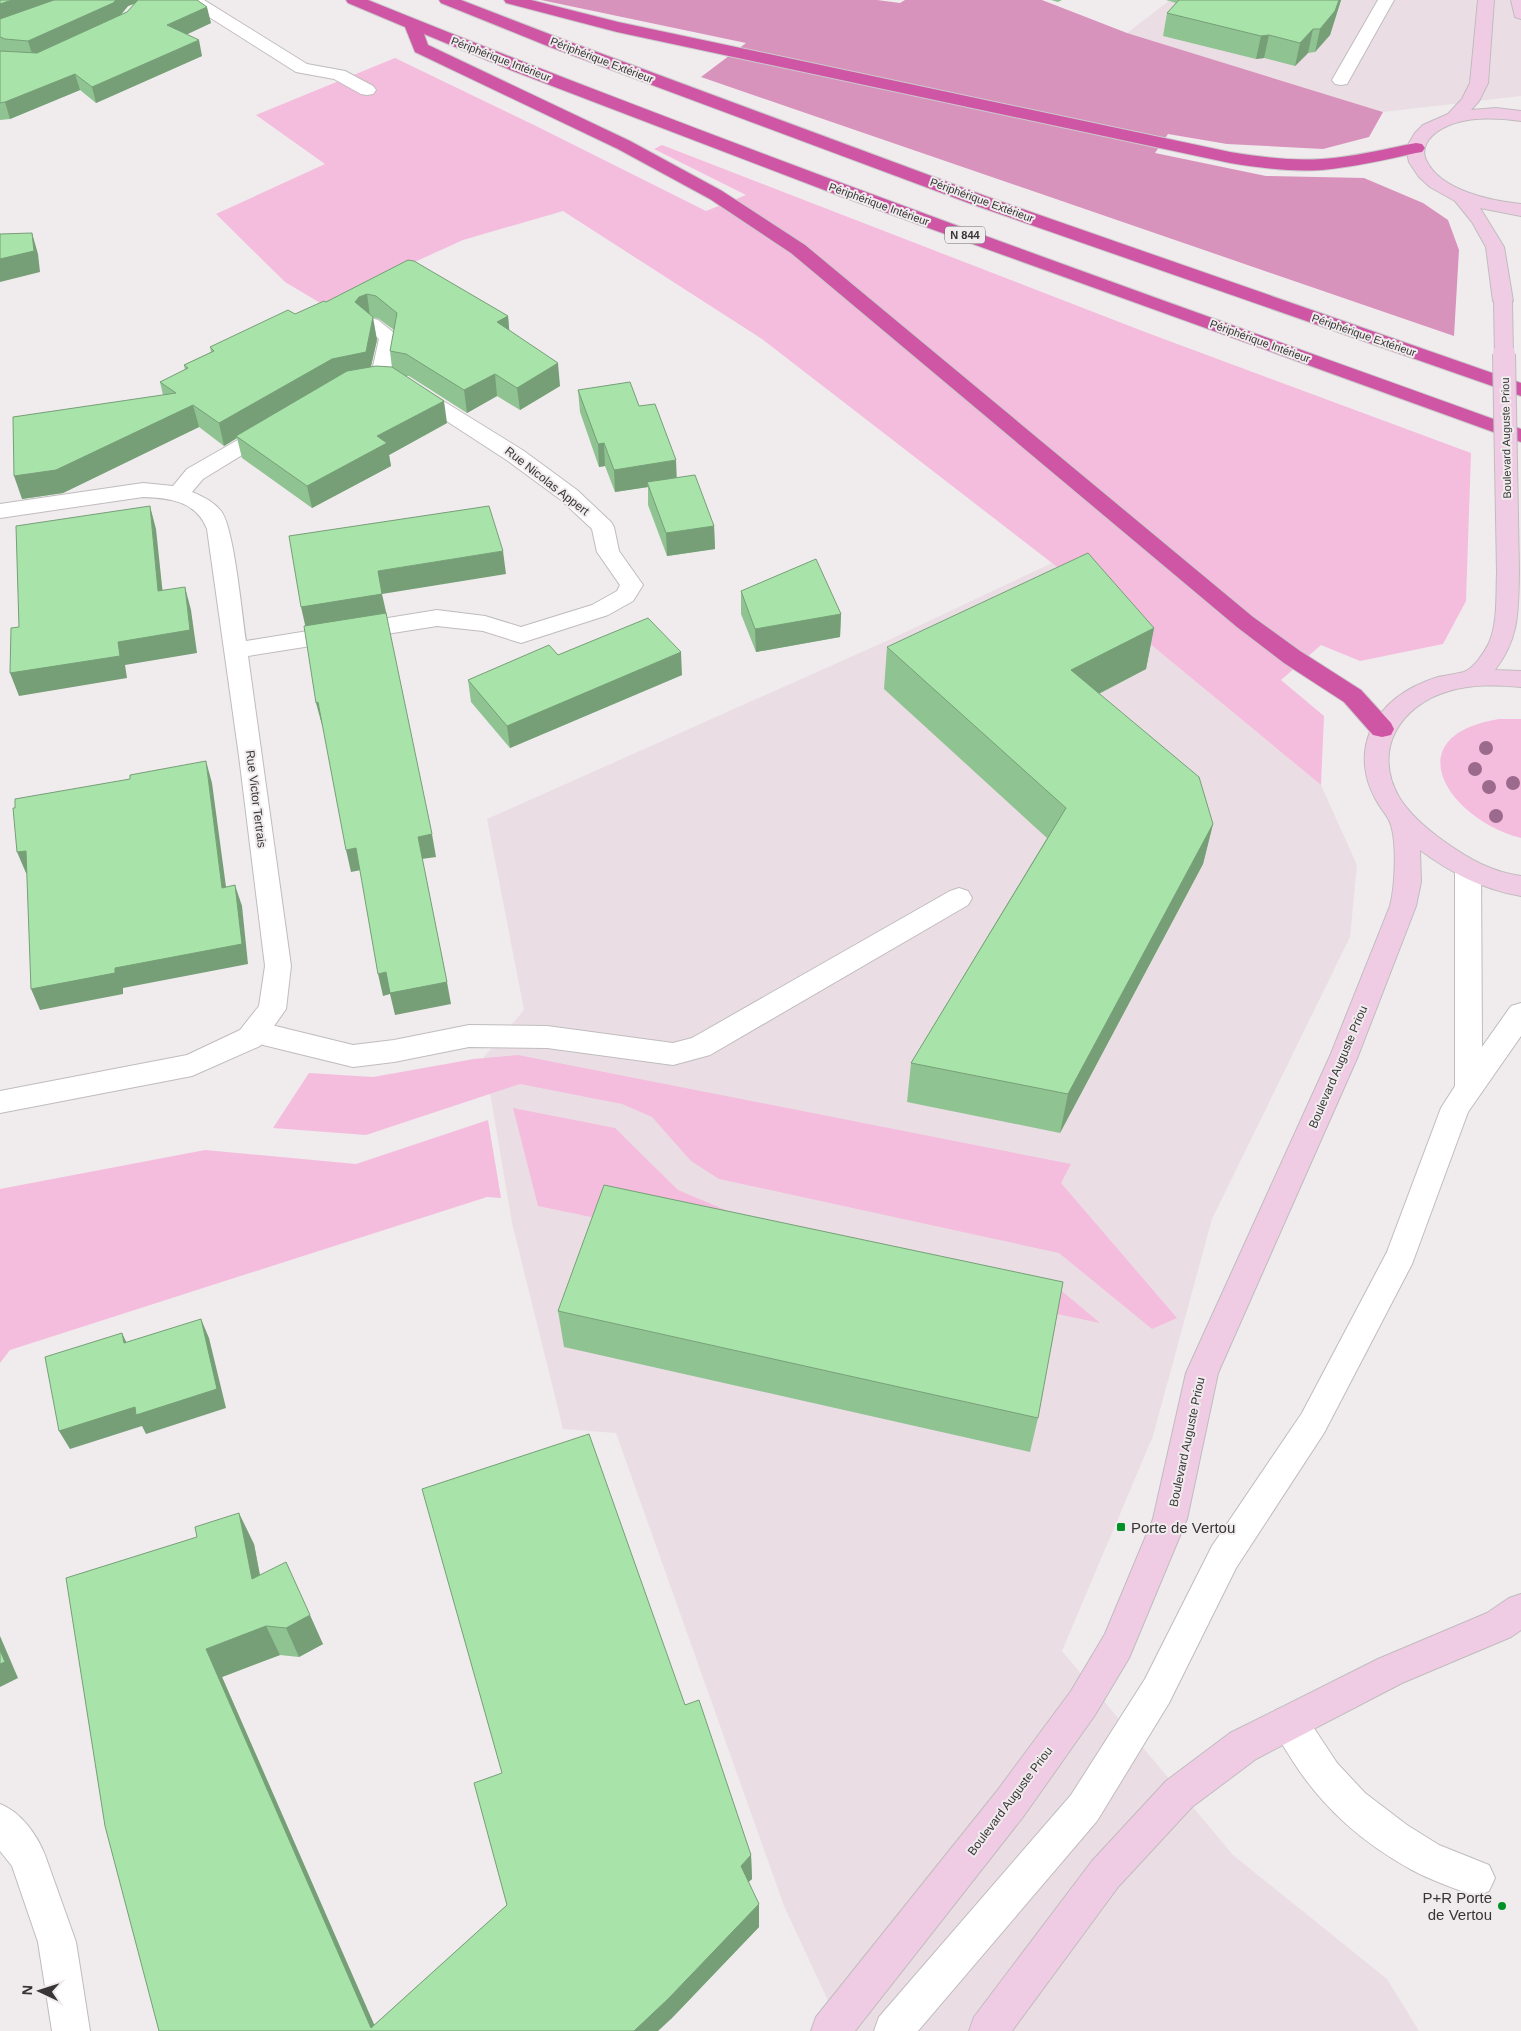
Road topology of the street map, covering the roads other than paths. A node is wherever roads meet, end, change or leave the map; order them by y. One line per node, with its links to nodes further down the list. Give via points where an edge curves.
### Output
1 (193, 0): 11 (street, via 302,68 339,75)
2 (354, 0): 9 (highway, Périphérique Intérieur / N 844)
3 (447, 0): 18 (highway, Périphérique Extérieur, via 981,201)
4 (512, 0): 14 (highway, via 617,27 1246,160 1308,165 1348,162)
5 (1386, 0): 10 (street)
6 (1486, 0): 13 (main road, via 1479,83 1470,101)
7 (1519, 0): 8 (main road)
8 (1521, 14)
9 (412, 24): 20 (highway, Périphérique Intérieur / N 844, via 837,188); 26 (highway, via 421,48 624,145 716,195 798,249 1245,622 1290,656 1351,693)
10 (1341, 80)
11 (367, 90)
12 (1521, 116): 13 (main road, via 1485,114)
13 (1454, 118): 14 (main road, via 1431,127 1418,140)
14 (1416, 148): 15 (main road, via 1417,161 1426,174)
15 (1462, 197): 16 (main road, via 1500,208); 24 (main road, Boulevard Auguste Priou, bridge, via 1495,247 1503,301 1508,572 1506,628 1500,647 1489,664)
16 (1521, 210)
17 (371, 324): 23 (street, Rue Nicolas Appert, via 388,337 371,382 401,382 516,456 569,495 604,527 608,552 632,585 625,596 600,610 521,635 485,624 437,618)
18 (1521, 390)
19 (286, 421): 21 (street, via 195,474)
20 (1521, 436)
21 (178, 494): 22 (street, Rue Victor Tertrais, via 143,490); 23 (street, Rue Victor Tertrais, via 195,501 212,514 218,529)
22 (0, 510)
23 (236, 650): 32 (street, Rue Victor Tertrais, via 278,966 272,1009)
24 (1473, 678): 25 (main road); 26 (main road, via 1443,684 1416,695 1396,710)
25 (1521, 679)
26 (1382, 730): 27 (main road, via 1376,750 1378,772 1385,795)
27 (1402, 820): 28 (main road, via 1421,838); 40 (main road, Boulevard Auguste Priou, via 1409,858 1405,904 1344,1056 1202,1373 1170,1520 1117,1646 1083,1703 1010,1804)
28 (1468, 871): 29 (main road, via 1486,879); 33 (street)
29 (1521, 886)
30 (959, 898): 32 (street, via 700,1047 673,1054 547,1037 469,1036 353,1056)
31 (1521, 1014): 33 (street)
32 (255, 1032): 34 (street, Rue Victor Tertrais, via 250,1038 192,1065)
33 (1469, 1087): 41 (street, via 1455,1108 1401,1255 1313,1423 1224,1557 1157,1691 1084,1808)
34 (0, 1102)
35 (1521, 1610): 36 (main road, via 1499,1625 1390,1671)
36 (1289, 1723): 38 (street, via 1324,1776 1352,1806 1427,1858); 42 (main road, via 1243,1746 1179,1794 1105,1874)
37 (0, 1822): 39 (street, via 27,1855 58,1942)
38 (1476, 1878)
39 (71, 2031)
40 (830, 2031)
41 (892, 2031)
42 (988, 2031)

